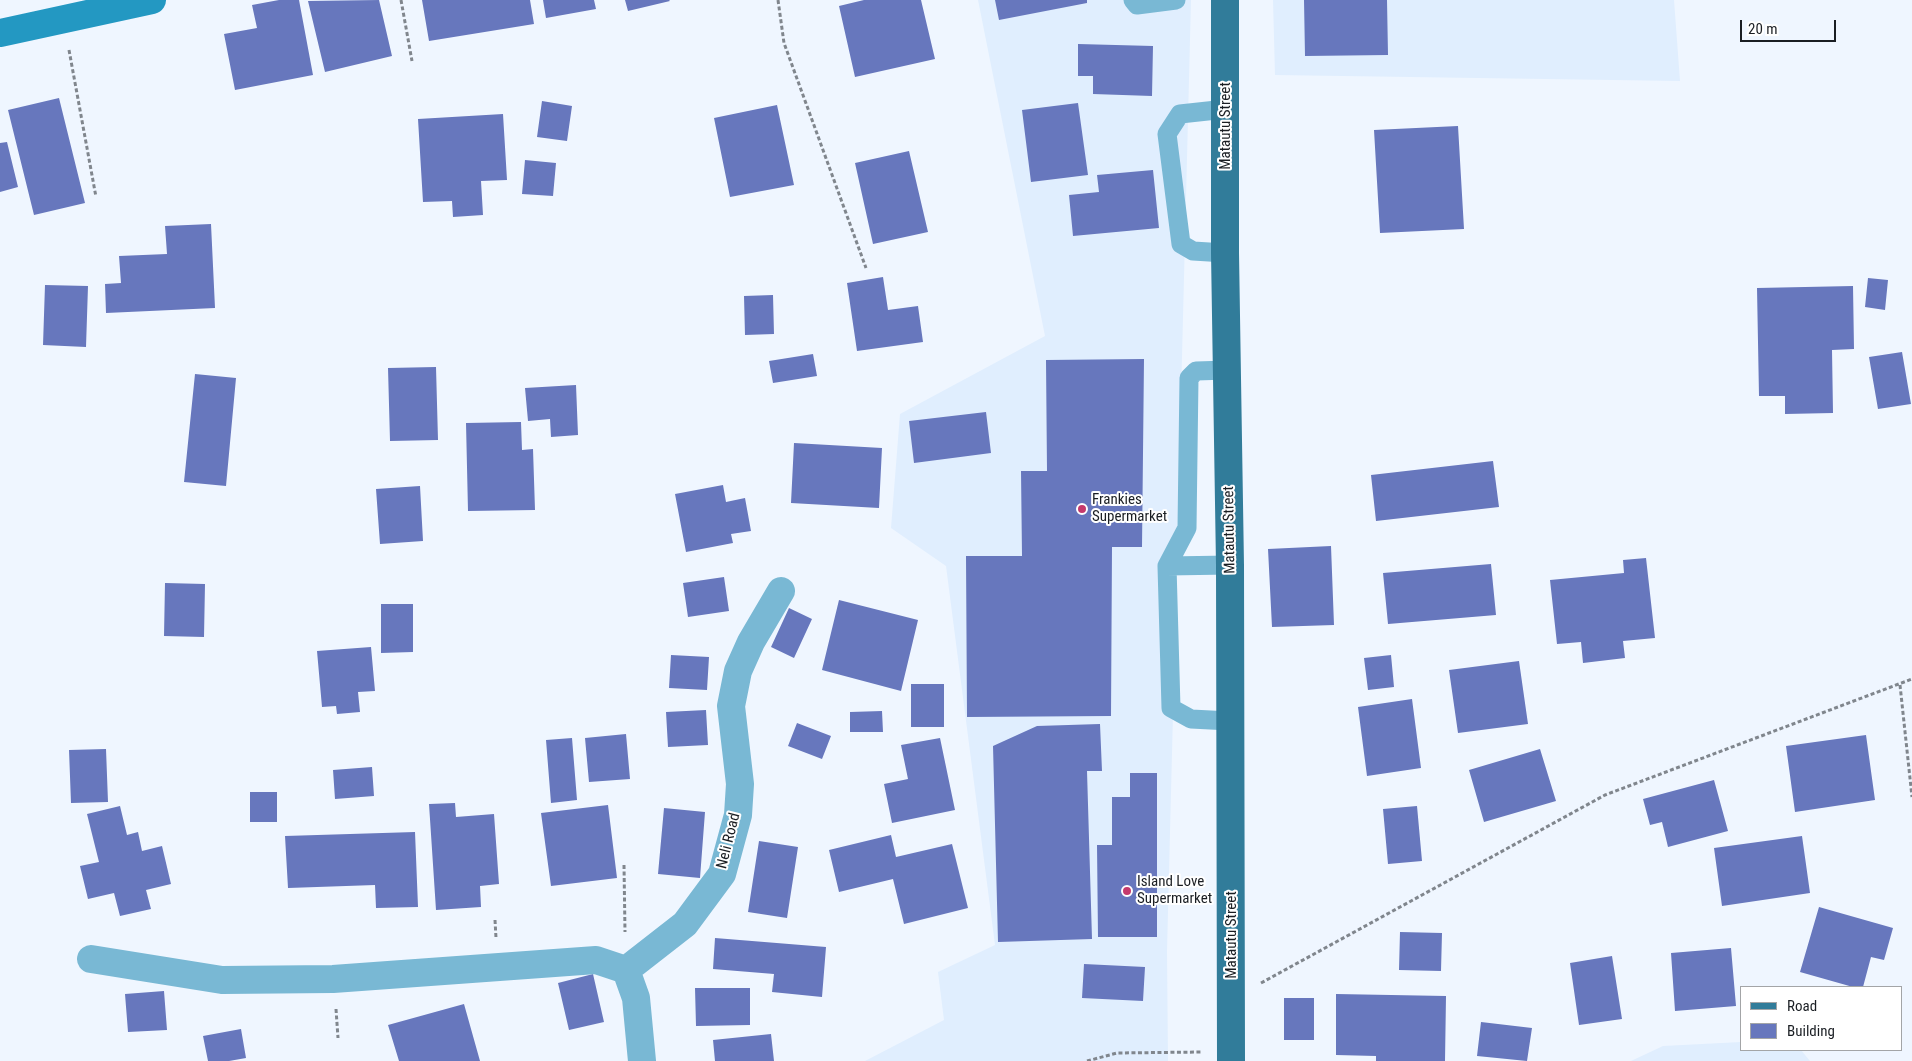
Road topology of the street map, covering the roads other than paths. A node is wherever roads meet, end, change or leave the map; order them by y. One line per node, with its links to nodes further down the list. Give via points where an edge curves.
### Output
1 (152, 0): 5 (main road)
2 (1133, 0): 3 (lane, via 1138,5)
3 (1176, 0)
4 (1225, 0): 6 (main road, Matautu Street)
5 (0, 33)
6 (1226, 109): 7 (main road, Matautu Street); 7 (lane, via 1180,114 1167,134 1181,244 1193,251)
7 (1225, 253): 8 (main road, Matautu Street)
8 (1228, 370): 9 (main road, Matautu Street); 10 (lane, via 1196,371 1189,378 1187,528)
9 (1230, 565): 10 (lane); 12 (main road, Matautu Street)
10 (1166, 566): 12 (lane, via 1171,708 1191,719)
11 (781, 591): 14 (street, Neli Road, via 750,642 738,671 731,706 740,784 738,815 722,874 686,924)
12 (1230, 721): 15 (main road, Matautu Street)
13 (91, 959): 14 (street, via 222,980 333,978 596,960)
14 (626, 970): 16 (street, via 636,998)
15 (1231, 1057)
16 (642, 1061)

